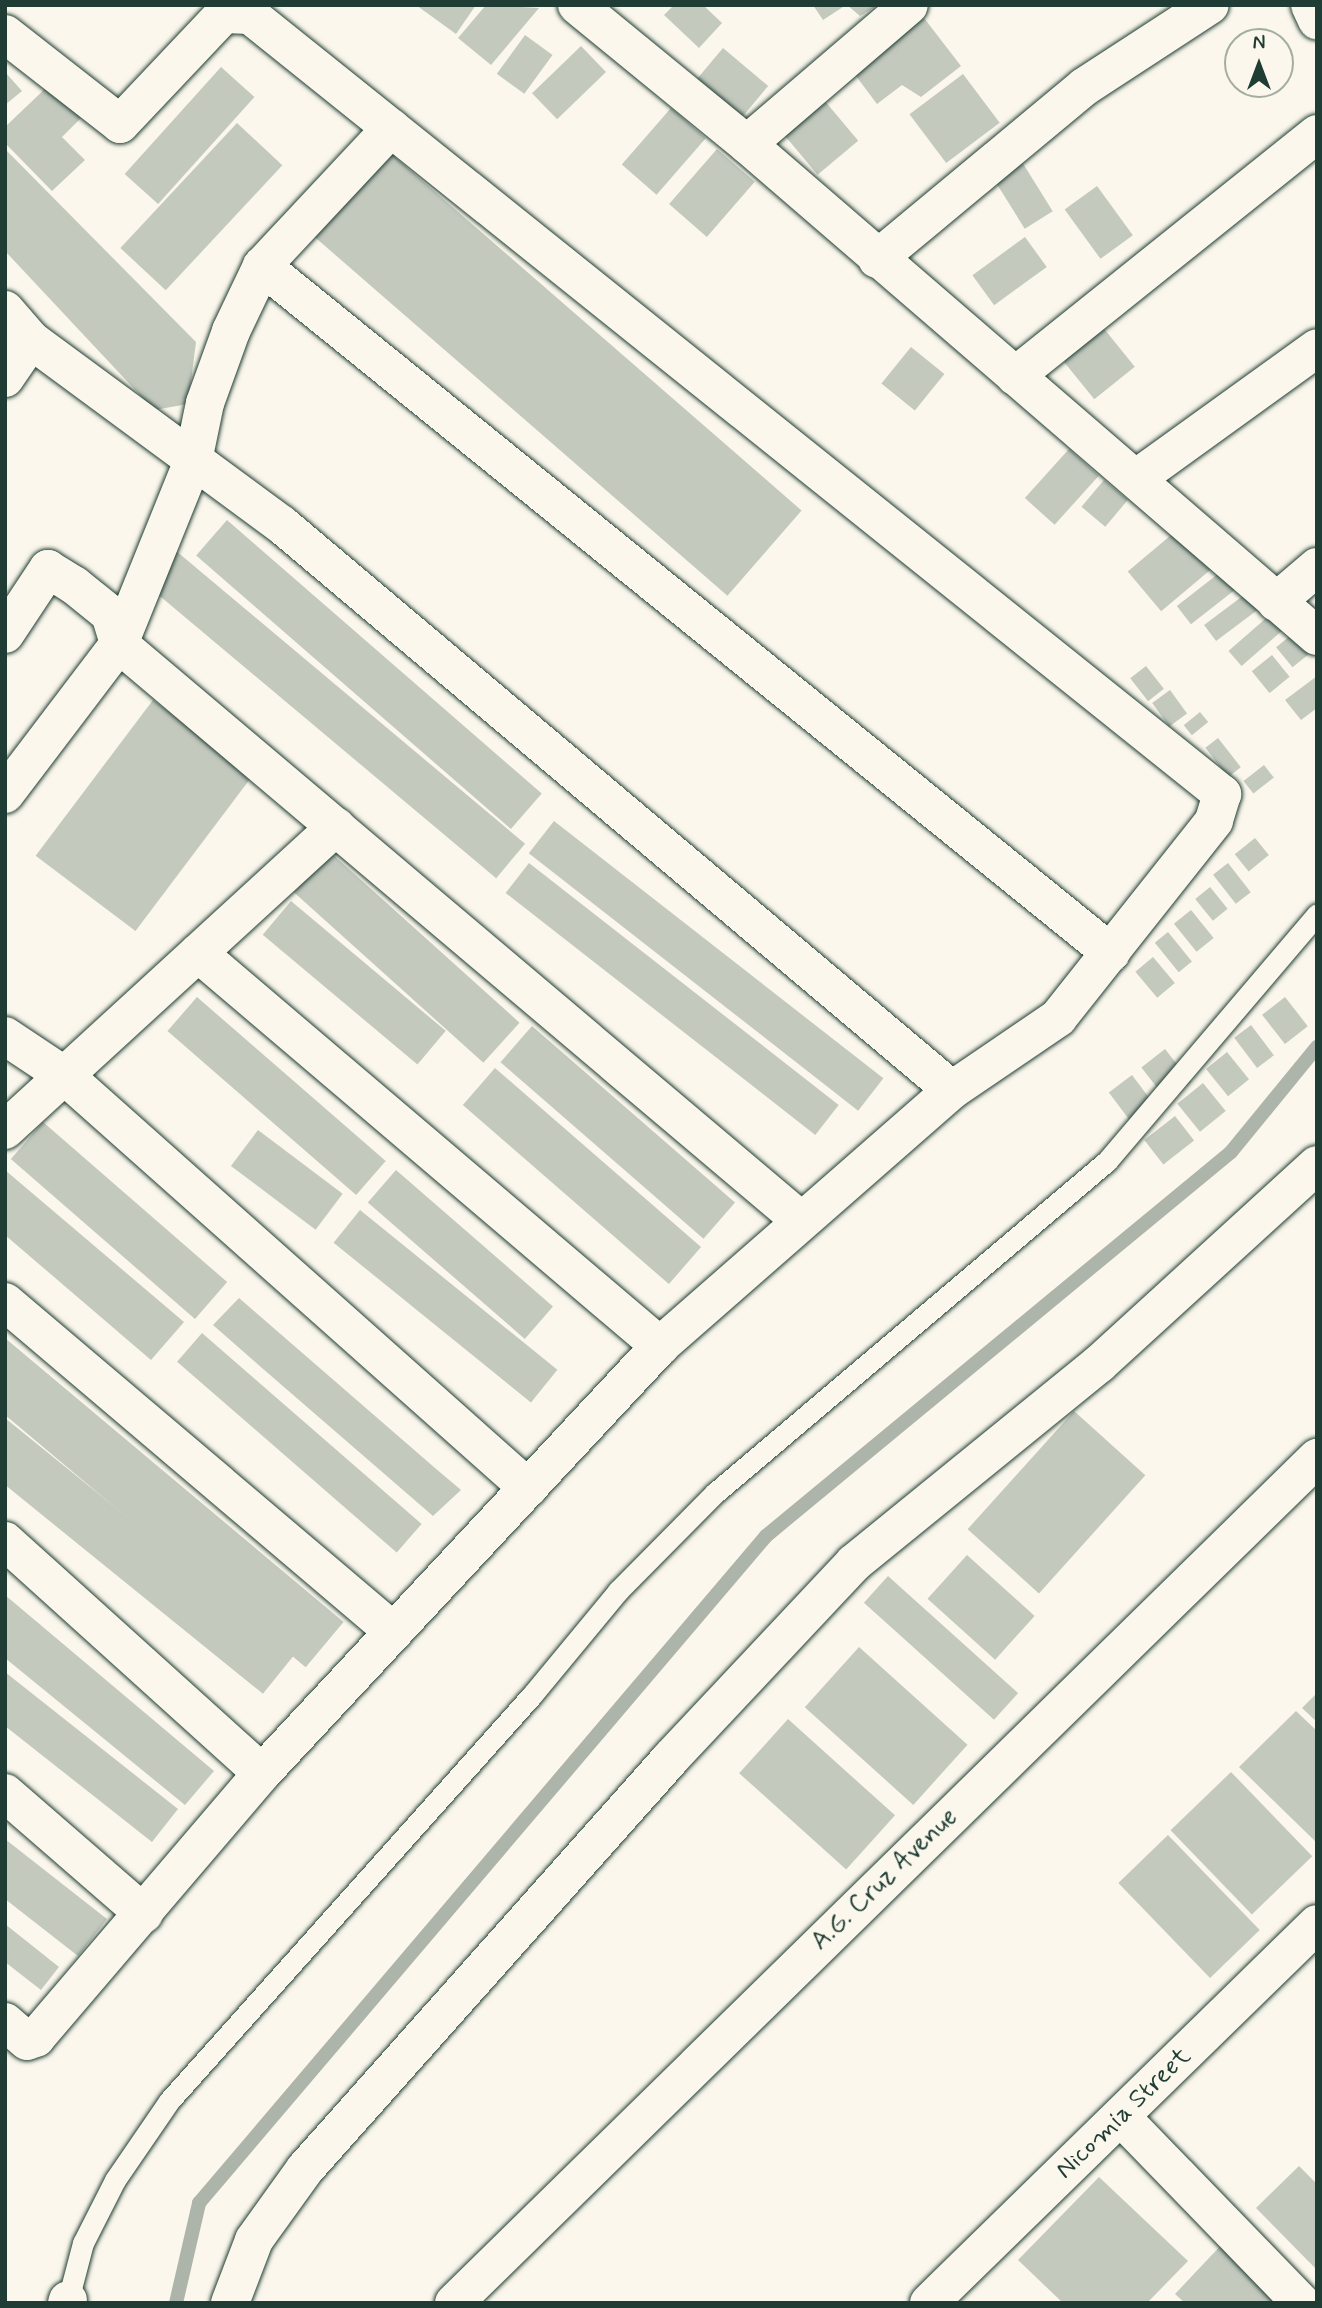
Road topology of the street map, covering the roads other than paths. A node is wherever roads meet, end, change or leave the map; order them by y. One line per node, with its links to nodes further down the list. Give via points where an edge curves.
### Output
1 (909, 5): 9 (street)
2 (1210, 5): 10 (street, via 1084,87)
3 (1310, 5): 5 (street)
4 (596, 11): 9 (street)
5 (1317, 20)
6 (5, 34): 7 (street, via 120,124 224,14 243,13)
7 (391, 128): 11 (street); 28 (street, via 1222,794 1214,821)
8 (1317, 134): 15 (street)
9 (747, 144): 10 (street)
10 (877, 259): 15 (street)
11 (262, 266): 17 (street, via 231,331 205,403); 28 (street)
12 (5, 310): 13 (street)
13 (31, 340): 16 (street); 17 (street)
14 (1317, 348): 18 (street)
15 (1016, 376): 18 (street)
16 (5, 378)
17 (193, 461): 23 (street); 31 (street, via 282,525)
18 (1137, 478): 20 (street)
19 (1317, 567): 20 (street)
20 (1276, 602): 22 (street)
21 (5, 634): 23 (street, via 48,569 110,614)
22 (1317, 636)
23 (119, 644): 24 (street); 25 (street)
24 (5, 794)
25 (336, 827): 27 (street); 34 (street)
26 (1317, 914): 47 (lane, via 1107,1161 715,1493 618,1591 532,1695 169,2101 115,2180 83,2243)
27 (198, 953): 30 (street); 36 (street)
28 (1111, 953): 31 (street, via 1058,1018)
29 (5, 1037): 30 (street)
30 (65, 1076): 32 (street); 38 (street)
31 (952, 1090): 34 (street)
32 (5, 1130)
33 (1317, 1165): 48 (street, via 1099,1364 854,1563 671,1758 305,2169 254,2240)
34 (799, 1219): 36 (street)
35 (5, 1302): 40 (street)
36 (660, 1346): 38 (street)
37 (1317, 1458): 49 (street, A.G. Cruz Avenue)
38 (528, 1488): 40 (street)
39 (5, 1541): 41 (street)
40 (394, 1632): 41 (street)
41 (262, 1773): 43 (street)
42 (5, 1793): 43 (street)
43 (144, 1913): 45 (street, via 35,2039 27,2041)
44 (1317, 1924): 46 (street, Nicomia Street)
45 (5, 2022)
46 (1121, 2117): 50 (street, Nicomia Street); 51 (street)
47 (67, 2302)
48 (230, 2303)
49 (454, 2303)
50 (929, 2303)
51 (1301, 2303)

